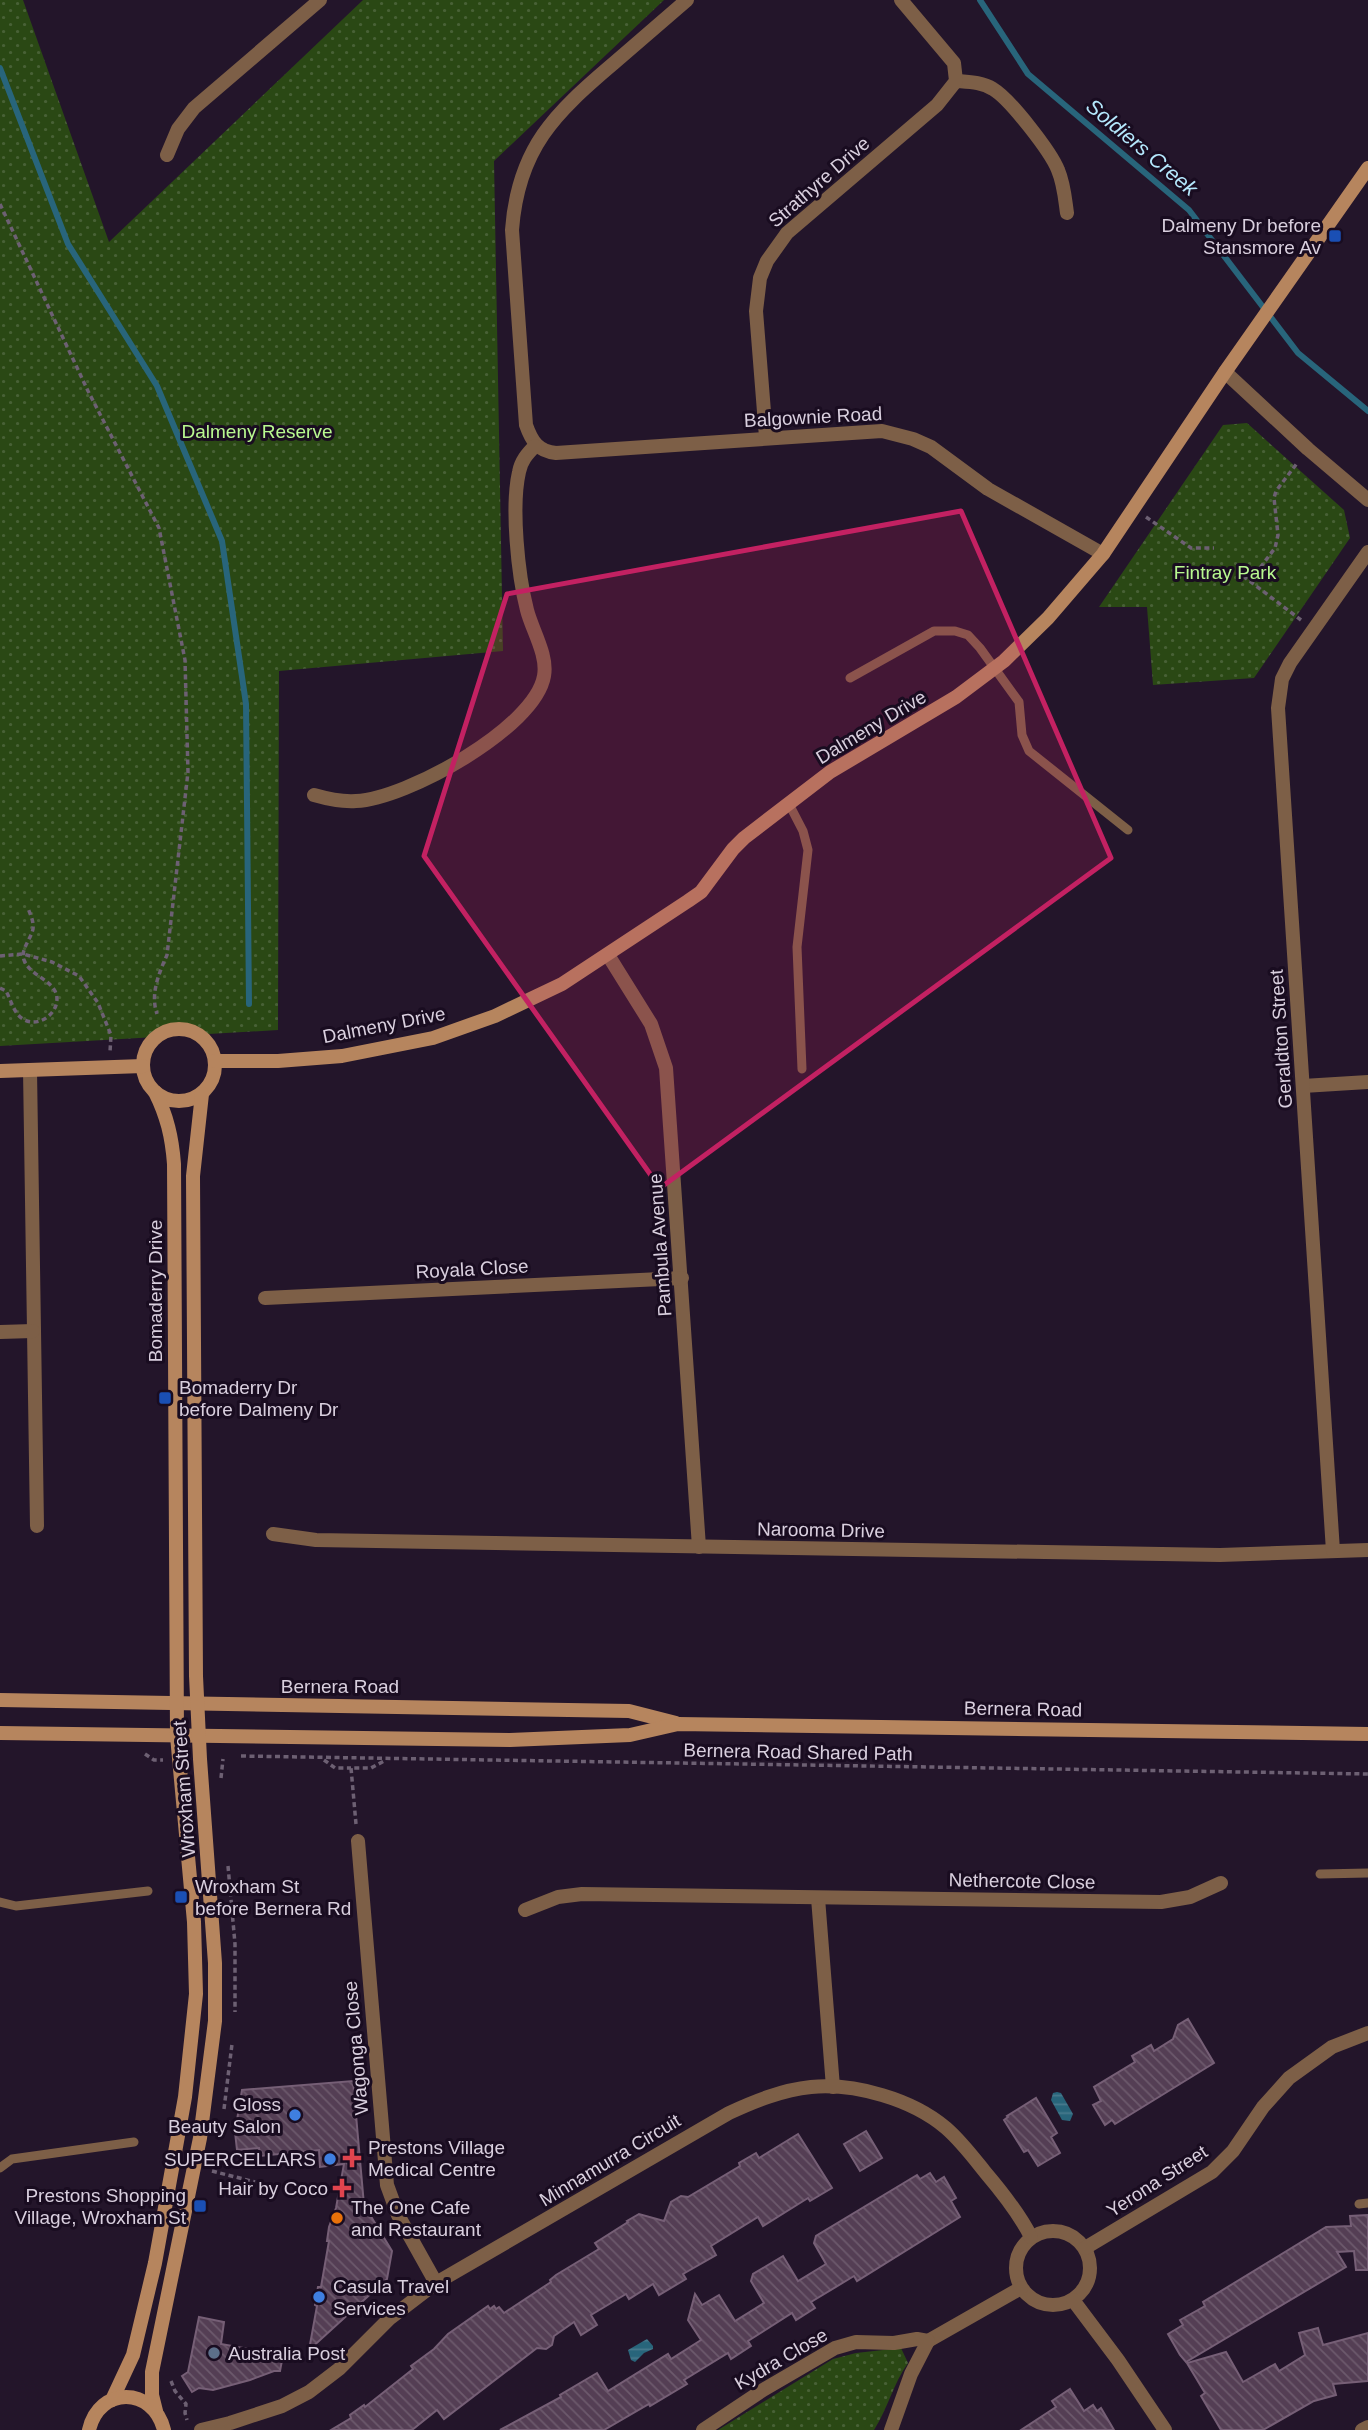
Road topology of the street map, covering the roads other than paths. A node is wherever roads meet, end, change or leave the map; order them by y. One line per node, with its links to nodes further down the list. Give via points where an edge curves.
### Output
1 (320, 0): 5 (street, via 194,108 178,129)
2 (687, 0): 10 (street, via 559,111 524,171 512,230 526,425)
3 (901, 0): 4 (street, via 954,63)
4 (956, 81): 7 (street, via 991,88 1008,103 1053,158); 9 (street, Strathyre Drive, via 937,105 787,233 767,261 756,311)
5 (167, 156)
6 (1368, 168): 8 (street, Dalmeny Drive)
7 (1067, 213)
8 (1225, 372): 11 (street); 13 (street, Dalmeny Drive)
9 (766, 438): 10 (street, Balgownie Road, via 555,453); 13 (street, Balgownie Road, via 882,431 913,439 951,460 988,489)
10 (536, 446): 16 (street, via 525,456 516,488 521,581 545,674 534,699 485,744 415,784 357,801)
11 (1368, 499)
12 (1368, 552): 26 (street, Geraldton Street, via 1282,679 1278,708)
13 (1103, 554): 14 (street, Dalmeny Drive, via 1048,618)
14 (995, 668): 15 (lane, via 968,635 934,631); 17 (street, Dalmeny Drive, via 948,702 830,772); 18 (lane, via 1019,702 1022,735 1029,751)
15 (850, 678)
16 (314, 794)
17 (789, 804): 19 (street, Dalmeny Drive, via 733,849 701,892); 22 (lane, via 808,850 797,947)
18 (1128, 830)
19 (608, 955): 20 (street, Dalmeny Drive, via 525,1003 433,1038 342,1056); 29 (street, Pambula Avenue, via 651,1024 666,1068)
20 (215, 1061): 21 (street, via 211,1046 200,1035 178,1029 152,1041); 28 (street, via 211,1082)
21 (143, 1066): 23 (street); 27 (street)
22 (802, 1069)
23 (30, 1070): 24 (street); 31 (street)
24 (0, 1071)
25 (1368, 1082): 26 (street)
26 (1303, 1086): 37 (street, Geraldton Street)
27 (155, 1092): 28 (street, via 174,1101); 39 (street, Bomaderry Drive, via 172,1135 174,1164)
28 (202, 1094): 40 (street, Bomaderry Drive, via 193,1176)
29 (682, 1278): 30 (street, Royala Close); 35 (street, Pambula Avenue)
30 (265, 1298)
31 (33, 1331): 32 (street); 33 (street)
32 (0, 1332)
33 (37, 1526)
34 (273, 1534): 35 (street, Narooma Drive, via 316,1540)
35 (699, 1547): 37 (street, Narooma Drive, via 1220,1555)
36 (1368, 1550): 37 (street, Narooma Drive)
37 (1333, 1551)
38 (0, 1700): 39 (street, Bernera Road)
39 (176, 1704): 40 (street, Bernera Road); 44 (street, Wroxham Street)
40 (197, 1704): 41 (street, Bernera Road, via 629,1711); 45 (street, Wroxham Street)
41 (678, 1724): 43 (street, Bernera Road); 45 (street, Bernera Road, via 629,1735 510,1740)
42 (0, 1732): 44 (street, Bernera Road)
43 (1368, 1734)
44 (177, 1736): 45 (street, Bernera Road); 64 (street, Wroxham Street, via 197,1962 194,2021 155,2263 133,2355)
45 (199, 1736): 65 (street, Wroxham Street, via 212,1900 215,2021 200,2138 152,2372)
46 (358, 1841): 60 (street, Wagonga Close, via 387,2185 398,2215)
47 (1368, 1873): 48 (lane)
48 (1320, 1874)
49 (1221, 1883): 51 (street, Nethercote Close, via 1189,1897 1161,1902)
50 (148, 1891): 52 (lane, via 16,1906)
51 (818, 1898): 53 (street, Nethercote Close, via 582,1894 558,1897); 55 (street)
52 (0, 1902)
53 (525, 1910)
54 (1368, 2033): 59 (street, Yerona Street, via 1332,2047 1289,2078 1212,2172)
55 (833, 2087): 58 (street, Minnamurra Circuit, via 890,2099 938,2122 1002,2192); 60 (street, Minnamurra Circuit, via 793,2091 729,2113)
56 (134, 2141): 57 (lane, via 12,2159)
57 (0, 2168)
58 (1031, 2237): 59 (street, via 1060,2231); 61 (street, via 1019,2252 1016,2270)
59 (1085, 2248): 62 (street, via 1090,2277)
60 (436, 2283): 69 (street, Minnamurra Circuit, via 309,2392 282,2406)
61 (1021, 2288): 62 (street, via 1035,2301 1054,2305); 63 (street, Kydra Close)
62 (1073, 2300): 72 (street)
63 (928, 2341): 70 (street, Kydra Close, via 835,2348); 71 (street)
64 (112, 2400): 65 (street, via 136,2398); 67 (street, Wroxham Street, via 96,2412)
65 (156, 2411): 68 (street, Wroxham Street)
66 (1368, 2427): 73 (street)
67 (89, 2430)
68 (164, 2430)
69 (201, 2430)
70 (703, 2430)
71 (891, 2430)
72 (1166, 2430)
73 (1362, 2430)

